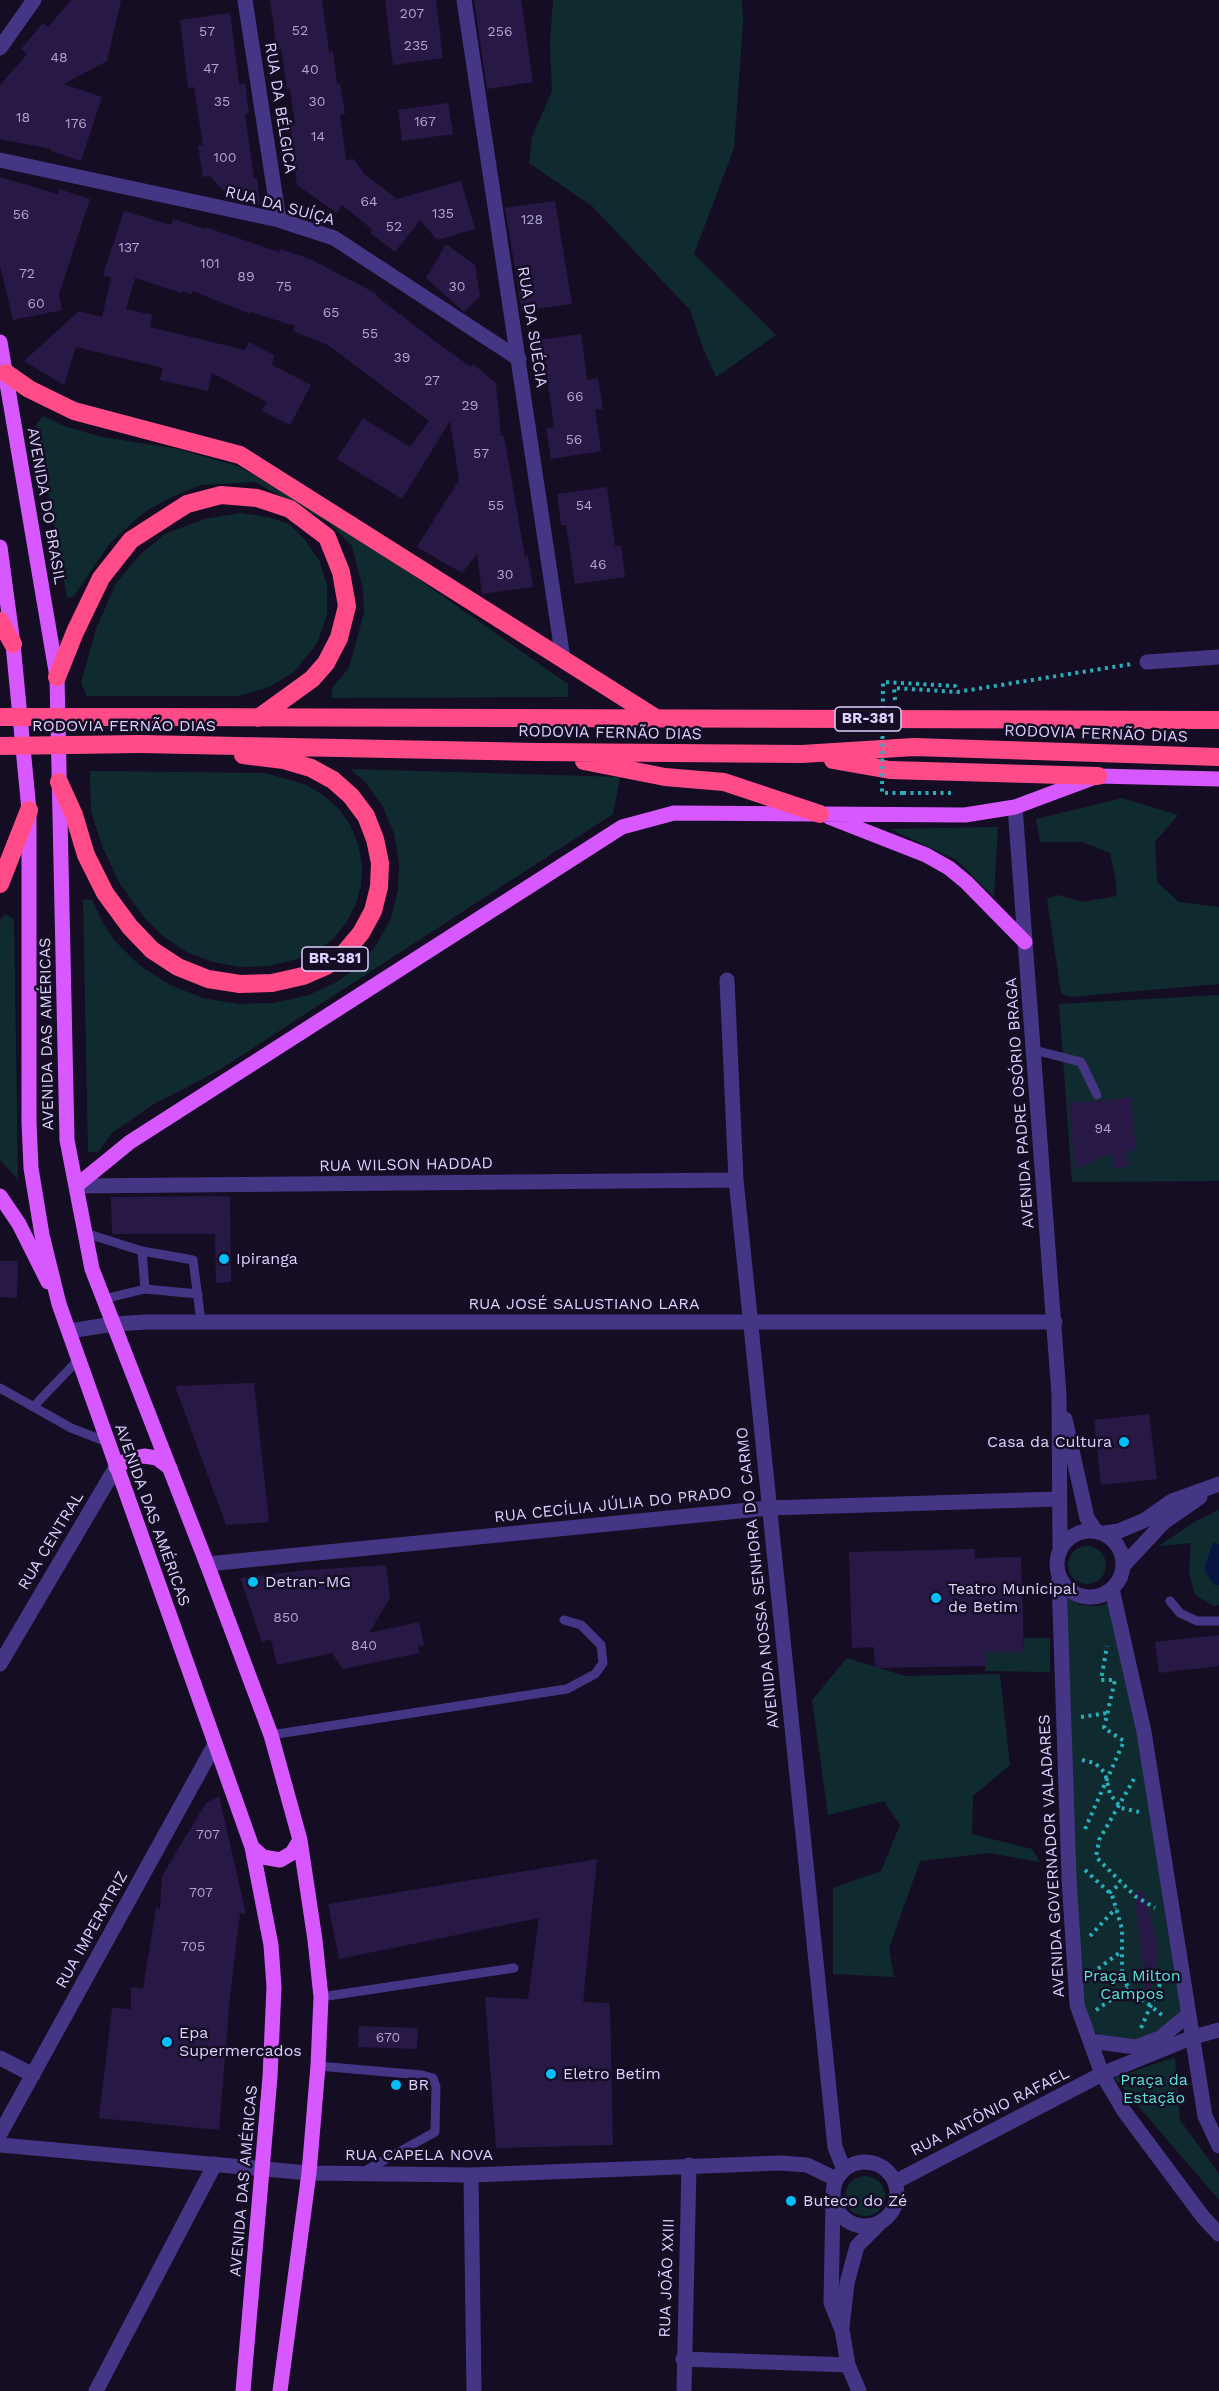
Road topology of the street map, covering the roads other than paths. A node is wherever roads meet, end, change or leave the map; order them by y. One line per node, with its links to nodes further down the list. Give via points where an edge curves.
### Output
1 (34, 0): 4 (street)
2 (245, 0): 6 (street, RUA DA BÉLGICA)
3 (464, 0): 8 (street, RUA DA SUÉCIA)
4 (0, 48)
5 (0, 160): 6 (street, RUA DA SUÍÇA)
6 (279, 220): 8 (street, RUA DA SUÍÇA, via 334,238)
7 (0, 342): 9 (main road, AVENIDA DO BRASIL)
8 (519, 359): 14 (street, RUA DA SUÉCIA)
9 (6, 373): 14 (highway, via 74,411 240,455); 16 (main road, AVENIDA DO BRASIL)
10 (0, 547): 12 (main road)
11 (0, 621): 12 (highway)
12 (13, 644): 30 (main road, AVENIDA DAS AMÉRICAS)
13 (1219, 657): 15 (street)
14 (563, 659): 19 (highway)
15 (1148, 662)
16 (57, 677): 18 (highway, via 101,578 131,540 187,504 221,495 257,498 290,509 327,537 341,572 347,606 339,638 326,663 312,679); 28 (main road, AVENIDA DAS AMÉRICAS)
17 (0, 717): 18 (highway, RODOVIA FERNÃO DIAS / BR-381, bridge)
18 (258, 718): 19 (highway, RODOVIA FERNÃO DIAS / BR-381)
19 (656, 718): 20 (highway, RODOVIA FERNÃO DIAS / BR-381)
20 (1219, 720)
21 (149, 744): 22 (highway, RODOVIA FERNÃO DIAS / BR-381, bridge); 23 (highway, RODOVIA FERNÃO DIAS / BR-381); 28 (highway, BR-381, via 284,760 311,768 351,796 366,816 380,863 373,911 345,952 310,973 272,983 208,979 178,967 152,950 105,893 86,855)
22 (0, 746)
23 (538, 753): 24 (highway, RODOVIA FERNÃO DIAS / BR-381); 31 (highway, via 665,777 724,782)
24 (802, 754): 25 (highway, RODOVIA FERNÃO DIAS / BR-381, via 914,747); 26 (highway, via 890,770)
25 (1219, 757)
26 (1098, 776): 27 (main road); 29 (main road)
27 (1219, 779)
28 (59, 782): 38 (main road, AVENIDA DAS AMÉRICAS, via 67,1140)
29 (1015, 807): 31 (main road, via 964,815); 33 (street, AVENIDA PADRE OSÓRIO BRAGA)
30 (29, 810): 32 (highway); 45 (main road, AVENIDA DAS AMÉRICAS, via 31,1168)
31 (820, 814): 33 (main road, via 926,855 949,868); 38 (main road, via 674,813 622,827 130,1142)
32 (0, 884)
33 (1025, 942): 35 (street, AVENIDA PADRE OSÓRIO BRAGA)
34 (727, 980): 37 (street, AVENIDA NOSSA SENHORA DO CARMO)
35 (1034, 1050): 36 (lane, via 1081,1062); 48 (street, AVENIDA PADRE OSÓRIO BRAGA)
36 (1097, 1095)
37 (736, 1180): 38 (street, RUA WILSON HADDAD); 47 (street, AVENIDA NOSSA SENHORA DO CARMO)
38 (76, 1186): 40 (main road, AVENIDA DAS AMÉRICAS)
39 (0, 1196): 45 (main road, via 19,1224)
40 (85, 1233): 41 (lane); 44 (main road, AVENIDA DAS AMÉRICAS, via 92,1269)
41 (142, 1251): 42 (lane); 43 (lane, via 193,1260)
42 (145, 1289): 43 (lane); 44 (lane)
43 (198, 1294): 46 (lane)
44 (104, 1299): 49 (main road, AVENIDA DAS AMÉRICAS)
45 (59, 1304): 50 (main road, AVENIDA DAS AMÉRICAS)
46 (201, 1322): 47 (street, RUA JOSÉ SALUSTIANO LARA); 49 (street, RUA JOSÉ SALUSTIANO LARA)
47 (751, 1322): 48 (street, RUA JOSÉ SALUSTIANO LARA); 60 (street, AVENIDA NOSSA SENHORA DO CARMO)
48 (1055, 1322): 53 (street, AVENIDA PADRE OSÓRIO BRAGA)
49 (114, 1324): 50 (street, RUA JOSÉ SALUSTIANO LARA); 57 (main road, AVENIDA DAS AMÉRICAS)
50 (69, 1331): 51 (main road, AVENIDA DAS AMÉRICAS)
51 (79, 1359): 54 (lane); 55 (main road, AVENIDA DAS AMÉRICAS)
52 (0, 1388): 54 (lane)
53 (1059, 1395): 59 (street, AVENIDA PADRE OSÓRIO BRAGA); 61 (street, AVENIDA PADRE OSÓRIO BRAGA, via 1087,1518)
54 (33, 1407): 55 (lane)
55 (107, 1442): 56 (main road, AVENIDA DAS AMÉRICAS)
56 (116, 1467): 57 (main road, via 144,1456 157,1458); 70 (street, RUA CENTRAL); 72 (main road, AVENIDA DAS AMÉRICAS)
57 (170, 1468): 63 (main road, AVENIDA DAS AMÉRICAS)
58 (1216, 1486): 61 (street, via 1172,1501 1145,1520 1119,1531); 64 (street, via 1164,1522)
59 (1058, 1499): 60 (street, RUA CECÍLIA JÚLIA DO PRADO); 62 (street, AVENIDA PADRE OSÓRIO BRAGA)
60 (769, 1508): 63 (street, RUA CECÍLIA JÚLIA DO PRADO); 93 (street, AVENIDA NOSSA SENHORA DO CARMO)
61 (1100, 1532): 62 (street, via 1072,1535); 64 (street, via 1119,1547)
62 (1060, 1548): 65 (street)
63 (207, 1564): 71 (main road, AVENIDA DAS AMÉRICAS)
64 (1124, 1565): 66 (street)
65 (1059, 1578): 66 (street, via 1079,1596 1096,1597); 80 (street, AVENIDA GOVERNADOR VALADARES, via 1077,2005)
66 (1112, 1589): 77 (street, via 1144,1732)
67 (1170, 1601): 69 (lane, via 1180,1613 1197,1621)
68 (564, 1620): 71 (lane, via 581,1625 601,1645 603,1662 595,1674 567,1689)
69 (1219, 1621)
70 (2, 1654)
71 (271, 1735): 73 (main road, AVENIDA DAS AMÉRICAS)
72 (215, 1744): 74 (main road, AVENIDA DAS AMÉRICAS); 84 (street, RUA IMPERATRIZ)
73 (300, 1840): 74 (main road, via 280,1860 263,1857); 76 (main road, AVENIDA DAS AMÉRICAS)
74 (252, 1847): 90 (main road, AVENIDA DAS AMÉRICAS, via 271,1945 274,1987)
75 (514, 1968): 76 (lane)
76 (321, 1997): 82 (main road, AVENIDA DAS AMÉRICAS)
77 (1188, 2015): 79 (street); 80 (street, via 1160,2038 1136,2047)
78 (1219, 2030): 79 (street, RUA ANTÔNIO RAFAEL)
79 (1193, 2037): 83 (street, RUA ANTÔNIO RAFAEL); 87 (street, via 1205,2116)
80 (1090, 2041): 83 (street, AVENIDA GOVERNADOR VALADARES)
81 (0, 2058): 84 (street)
82 (318, 2066): 91 (main road, AVENIDA DAS AMÉRICAS); 92 (lane, via 433,2078 435,2132)
83 (1102, 2074): 95 (street, RUA ANTÔNIO RAFAEL); 98 (street, AVENIDA GOVERNADOR VALADARES, via 1124,2111)
84 (33, 2075): 85 (street, RUA IMPERATRIZ)
85 (0, 2134)
86 (0, 2145): 88 (street, RUA CAPELA NOVA)
87 (1219, 2146)
88 (215, 2164): 90 (street, RUA CAPELA NOVA); 102 (street)
89 (689, 2165): 93 (street, RUA CAPELA NOVA, via 780,2163); 94 (street, RUA CAPELA NOVA); 100 (street, RUA JOÃO XXIII)
90 (264, 2169): 91 (street, RUA CAPELA NOVA); 103 (main road, AVENIDA DAS AMÉRICAS)
91 (309, 2173): 92 (street, RUA CAPELA NOVA); 104 (main road, AVENIDA DAS AMÉRICAS)
92 (362, 2173): 94 (street, RUA CAPELA NOVA)
93 (840, 2174): 95 (street, via 856,2163 873,2163 888,2171); 96 (street, via 832,2190)
94 (471, 2175): 105 (street)
95 (895, 2182): 97 (street, via 895,2206)
96 (833, 2202): 97 (street, via 837,2211 853,2224); 99 (street, via 831,2303)
97 (883, 2221): 99 (street, via 856,2246)
98 (1219, 2234)
99 (842, 2330): 101 (street)
100 (683, 2360): 101 (street); 106 (street, RUA JOÃO XXIII)
101 (848, 2365): 107 (street)
102 (96, 2391)
103 (243, 2391)
104 (280, 2391)
105 (474, 2391)
106 (684, 2391)
107 (859, 2391)

